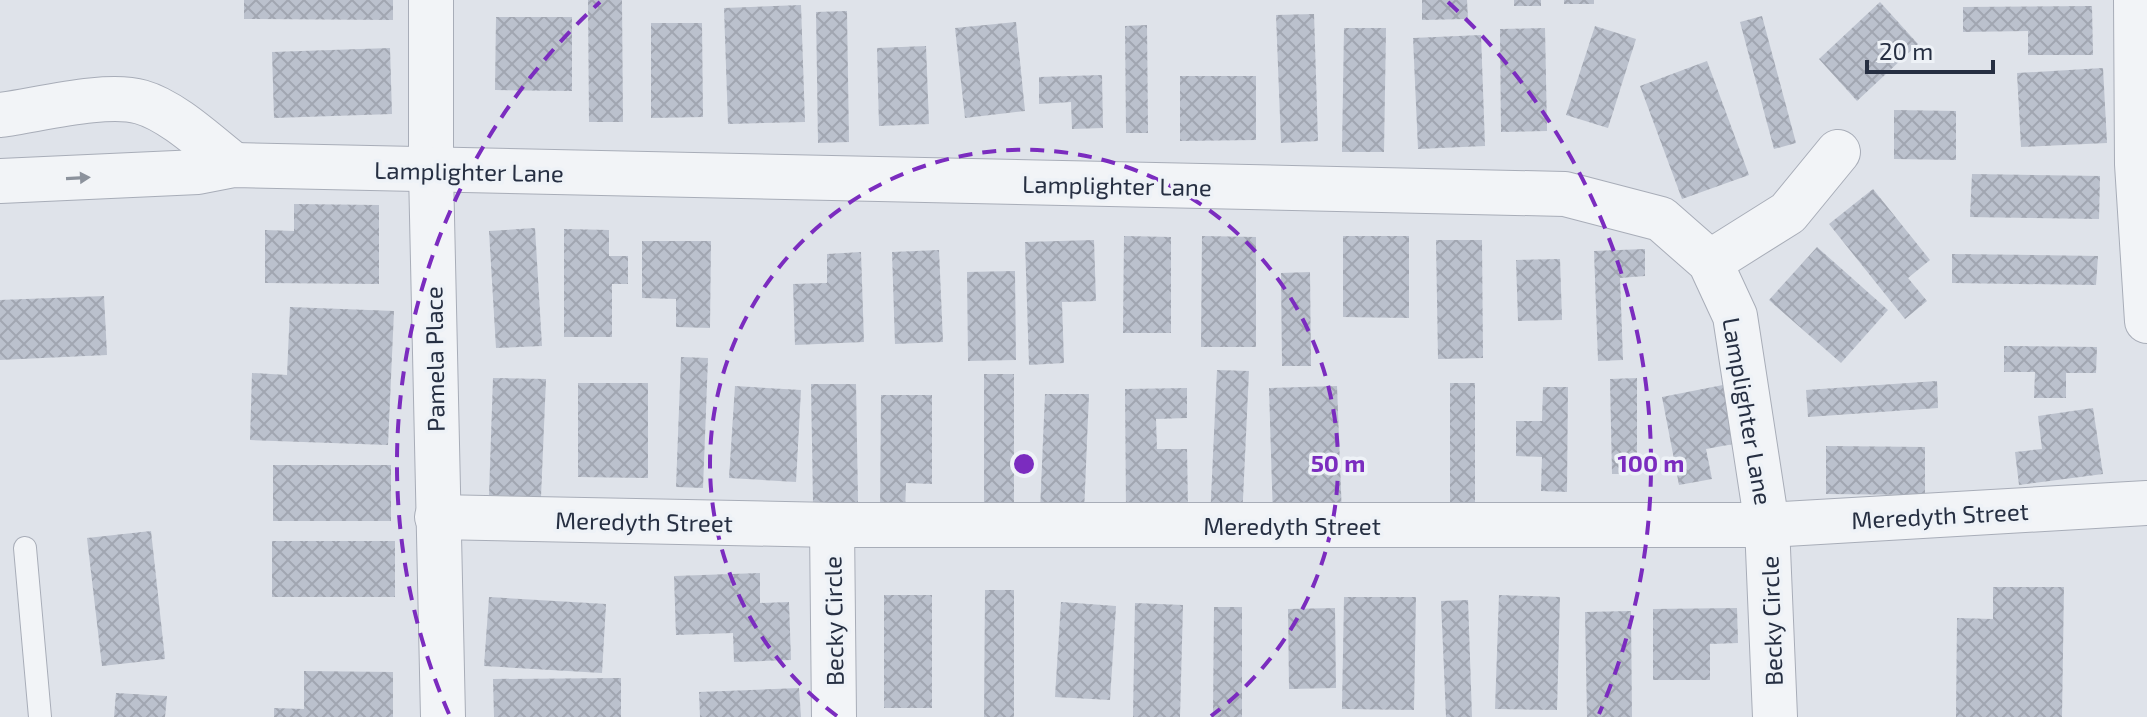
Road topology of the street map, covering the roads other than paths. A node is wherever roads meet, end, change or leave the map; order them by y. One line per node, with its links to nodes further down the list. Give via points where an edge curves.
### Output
1 (431, 0): 7 (street, Pamela Place)
2 (2136, 0): 5 (street)
3 (0, 115): 6 (street, via 110,98 143,102)
4 (1838, 152): 9 (street, via 1788,213)
5 (2142, 164): 10 (street)
6 (234, 165): 7 (street, Lamplighter Lane); 8 (street, Lamplighter Lane, one-way to 6, via 198,172)
7 (431, 171): 9 (street, Lamplighter Lane, via 1565,194 1661,219); 12 (street, Pamela Place)
8 (0, 181)
9 (1710, 262): 14 (street, Lamplighter Lane, via 1735,316)
10 (2147, 321)
11 (2147, 503): 14 (street, Meredyth Street)
12 (437, 517): 13 (street, Meredyth Street); 17 (street, Pamela Place)
13 (832, 525): 14 (street, Meredyth Street); 18 (street, Becky Circle)
14 (1767, 525): 19 (street, Becky Circle)
15 (25, 548): 16 (lane)
16 (40, 717)
17 (443, 717)
18 (834, 717)
19 (1775, 717)

